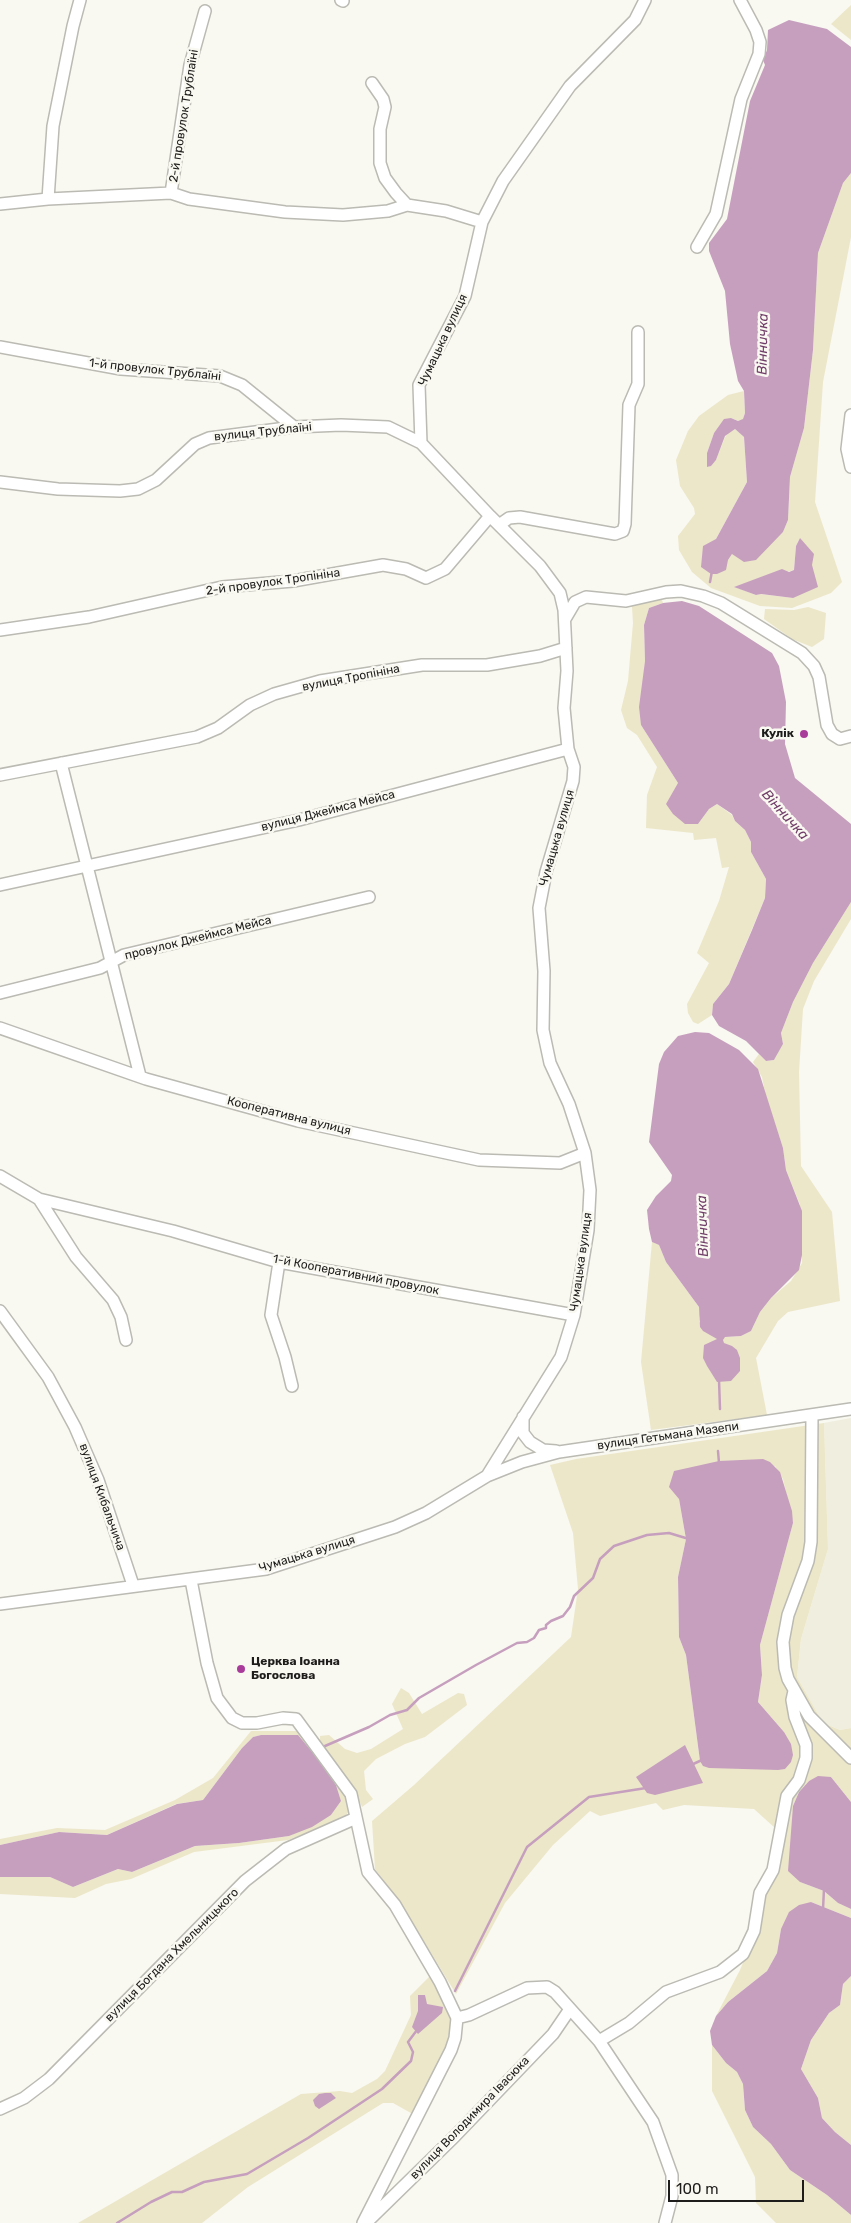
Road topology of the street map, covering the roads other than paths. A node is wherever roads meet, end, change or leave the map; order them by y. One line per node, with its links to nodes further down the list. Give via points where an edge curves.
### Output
1 (80, 0): 7 (street, via 53,126)
2 (645, 0): 10 (street, Чумацька вулиця, via 634,20 570,86 503,181)
3 (740, 0): 11 (street, via 756,30 760,42 758,54 741,99 716,214)
4 (206, 11): 6 (street, 2-й провулок Трублаїні, via 190,65)
5 (372, 83): 9 (street, via 383,99 384,107 380,163 385,178)
6 (171, 193): 7 (street, 2-й провулок Трублаїні); 9 (street, 2-й провулок Трублаїні, via 189,200 333,215 388,211)
7 (48, 199): 8 (street, 2-й провулок Трублаїні)
8 (0, 204)
9 (407, 204): 10 (street)
10 (482, 222): 16 (street, Чумацька вулиця, via 465,296 419,385)
11 (697, 247)
12 (638, 332): 20 (street, via 638,384 629,406 623,531 615,534 520,517 509,518)
13 (0, 347): 15 (street, 1-й провулок Трублаїні, via 122,369 220,376 242,385)
14 (851, 415): 17 (street, via 847,449)
15 (294, 427): 16 (street, вулиця Трублаїні, via 341,424 388,427); 18 (street, вулиця Трублаїні, via 209,438 195,444 156,480 138,489 58,489)
16 (421, 443): 19 (street, Чумацька вулиця)
17 (851, 467)
18 (0, 482)
19 (490, 516): 20 (street, Чумацька вулиця); 22 (street, 2-й провулок Тропініна, via 445,568 426,578 406,569 383,565 293,581 222,587 89,617)
20 (499, 526): 21 (street, Чумацька вулиця, via 540,566 560,593)
21 (564, 622): 23 (street, Чумацька вулиця); 24 (street, via 575,602 586,596 626,601 681,591 721,603 802,653 814,666 822,690 827,725 832,734 840,739)
22 (0, 630)
23 (566, 648): 25 (street, Чумацька вулиця, via 568,671 564,708); 26 (street, вулиця Тропініна, via 487,665 422,665 320,681 274,694 197,737)
24 (851, 736)
25 (568, 749): 28 (street, вулиця Джеймса Мейса, via 299,820); 35 (street, Чумацька вулиця, via 574,767 573,781 546,872 539,908 544,971 543,1030 550,1063)
26 (61, 763): 27 (street, вулиця Тропініна); 28 (street)
27 (0, 776)
28 (87, 865): 29 (street, вулиця Джеймса Мейса); 31 (street)
29 (0, 885)
30 (369, 897): 31 (street, провулок Джеймса Мейса, via 124,955)
31 (113, 962): 32 (street, провулок Джеймса Мейса); 34 (street)
32 (0, 992)
33 (0, 1028): 34 (street, Кооперативна вулиця)
34 (140, 1076): 35 (street, Кооперативна вулиця, via 298,1121 479,1160 560,1163)
35 (585, 1153): 40 (street, Чумацька вулиця, via 590,1190 588,1230)
36 (0, 1176): 37 (street, 1-й Кооперативний провулок)
37 (39, 1200): 38 (street, 1-й Кооперативний провулок, via 173,1231); 41 (street, via 76,1257 113,1300)
38 (279, 1262): 40 (street, 1-й Кооперативний провулок); 42 (street, via 271,1316)
39 (0, 1311): 49 (street, вулиця Кибальчича, via 48,1377 75,1427 98,1480)
40 (574, 1315): 45 (street, Чумацька вулиця, via 561,1357)
41 (126, 1340)
42 (292, 1386)
43 (851, 1409): 44 (street, вулиця Гетьмана Мазепи)
44 (812, 1416): 46 (street, вулиця Гетьмана Мазепи); 51 (street, via 811,1542 808,1561 788,1615 784,1642 786,1674)
45 (523, 1417): 46 (street, via 523,1432 530,1442 543,1450); 47 (street, Чумацька вулиця)
46 (559, 1452): 47 (street, вулиця Гетьмана Мазепи)
47 (487, 1476): 48 (street, Чумацька вулиця, via 426,1513 395,1526 266,1569)
48 (191, 1580): 49 (street, Чумацька вулиця); 53 (street, via 213,1688 224,1709 242,1723 283,1718 296,1720 351,1794)
49 (133, 1585): 50 (street, Чумацька вулиця)
50 (0, 1604)
51 (794, 1691): 52 (street, via 809,1716); 56 (street, via 795,1717 806,1744 806,1758 799,1780 787,1796 773,1870 760,1893 754,1931 743,1954 720,1972 666,1992 629,2023)
52 (851, 1758)
53 (356, 1818): 55 (street, via 368,1872 395,1905); 57 (street, вулиця Богдана Хмельницького, via 286,1849 245,1881 49,2079 24,2098)
54 (570, 2009): 55 (street, via 547,1987 533,1987); 56 (street); 58 (street, вулиця Володимира Івасюка, via 553,2034 456,2136)
55 (457, 2018): 58 (street, via 451,2050)
56 (599, 2041): 59 (street, via 652,2122 672,2175 672,2196)
57 (0, 2109)
58 (364, 2223)
59 (665, 2223)

